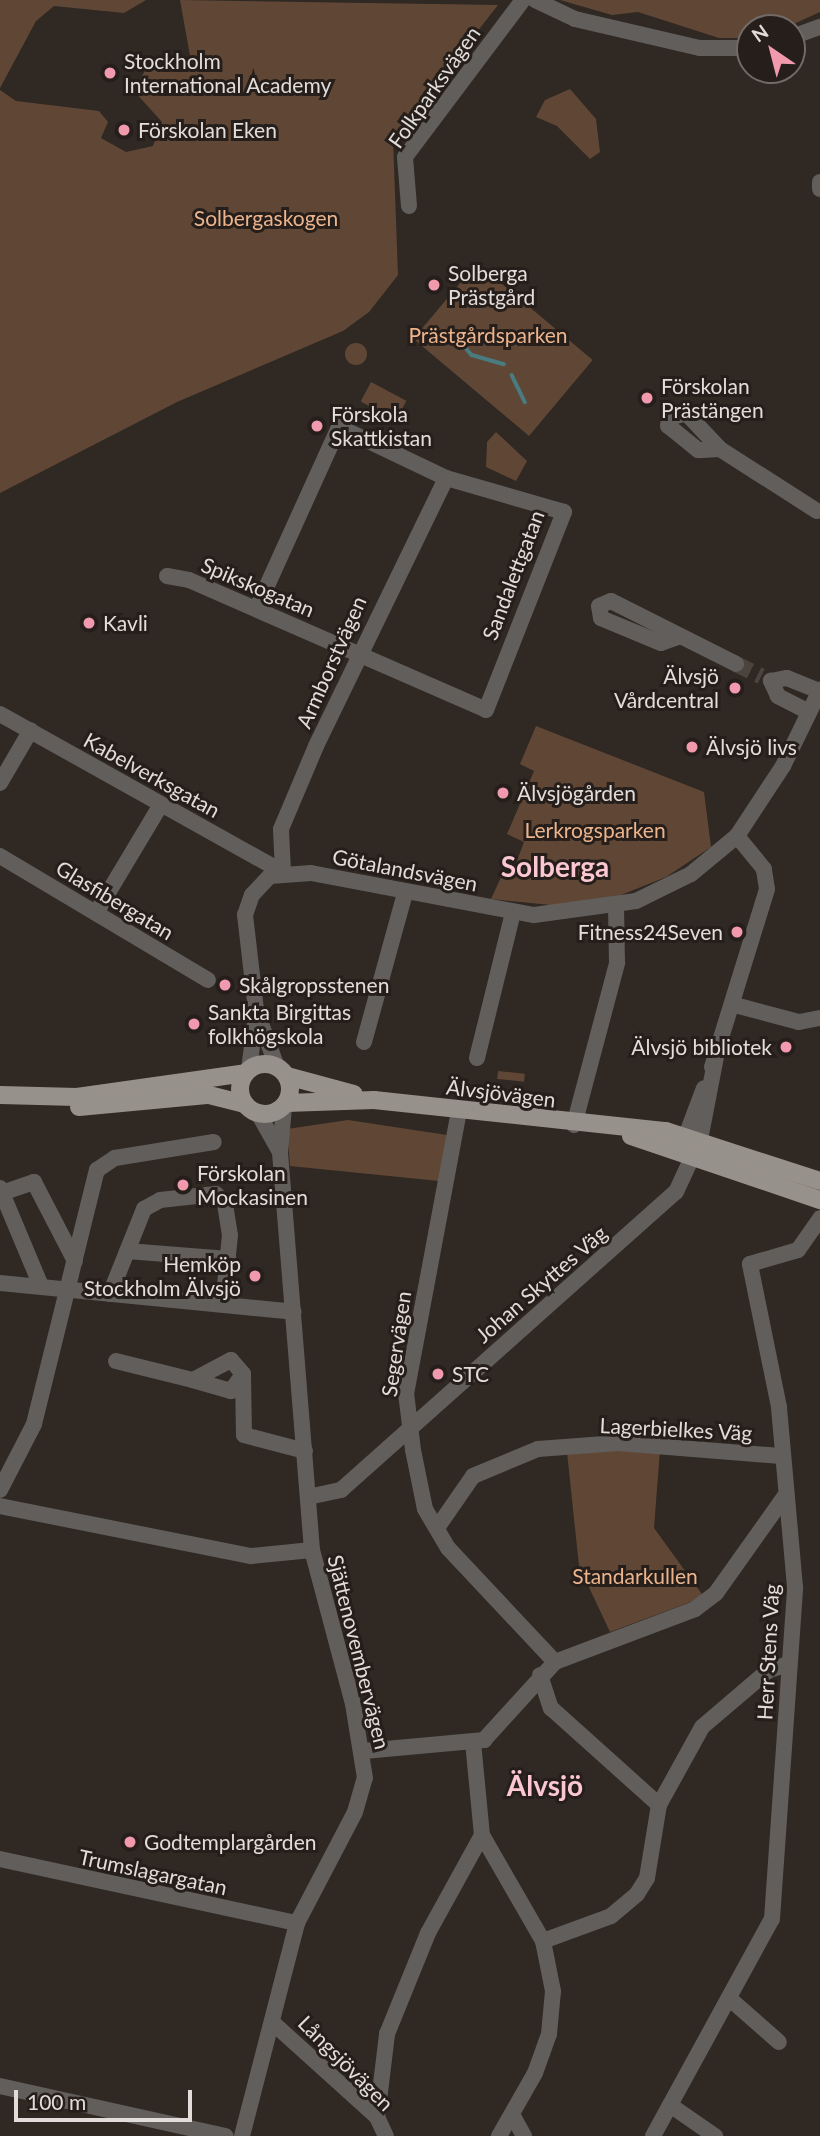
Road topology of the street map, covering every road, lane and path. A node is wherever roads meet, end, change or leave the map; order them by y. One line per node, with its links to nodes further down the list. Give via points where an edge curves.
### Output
1 (523, 0): 6 (street, Folkparksvägen, via 405,157)
2 (535, 0): 3 (street, via 575,19 700,48)
3 (736, 48)
4 (820, 182): 5 (street)
5 (820, 189)
6 (409, 206)
7 (720, 449): 9 (street)
8 (446, 478): 11 (street, Sandalettgatan, via 339,427); 13 (street, Armborstvägen); 16 (street, Sandalettgatan, via 564,512)
9 (817, 511)
10 (167, 576): 11 (street, Spikskogatan)
11 (257, 608): 13 (street, Spikskogatan)
12 (678, 637): 14 (street)
13 (356, 653): 16 (street, Spikskogatan); 24 (street, Armborstvägen, via 281,829)
14 (736, 664)
15 (820, 691): 17 (street, Götalandsvägen); 17 (street, via 787,678 766,679 778,696)
16 (486, 710)
17 (809, 712): 22 (street, Götalandsvägen)
18 (0, 714): 19 (street, Kabelverksgatan)
19 (31, 730): 20 (street); 21 (street, Kabelverksgatan)
20 (0, 783)
21 (160, 806): 24 (street, Kabelverksgatan); 28 (street)
22 (737, 836): 26 (street, Götalandsvägen, via 682,879); 30 (street, Johan Skyttes Väg, via 768,878)
23 (0, 856): 28 (street, Glasfibergatan)
24 (283, 872): 25 (street, Götalandsvägen); 31 (street, via 263,881 245,915)
25 (405, 893): 27 (street, Götalandsvägen); 33 (street)
26 (616, 907): 27 (street, Götalandsvägen, via 558,915); 42 (street, via 621,940)
27 (513, 912): 34 (street)
28 (96, 914): 29 (street, Glasfibergatan)
29 (208, 980)
30 (735, 1005): 32 (street, via 799,1022); 44 (street, Johan Skyttes Väg)
31 (256, 1010): 35 (street); 36 (street)
32 (820, 1018)
33 (364, 1042)
34 (477, 1058)
35 (247, 1071): 36 (main road); 37 (main road, via 77,1097); 40 (main road, via 240,1087)
36 (282, 1071): 38 (main road, Älvsjövägen); 39 (main road)
37 (0, 1096): 40 (main road, via 78,1107 209,1095)
38 (374, 1100): 39 (main road, Älvsjövägen); 41 (main road, Älvsjövägen)
39 (285, 1105): 40 (main road, Älvsjövägen); 45 (street, Sjättenovembervägen)
40 (251, 1109): 45 (street, Sjättenovembervägen)
41 (460, 1111): 42 (main road, Älvsjövägen); 62 (street, Segervägen, via 406,1393)
42 (573, 1125): 44 (main road, Älvsjövägen)
43 (214, 1142): 52 (street, via 102,1163)
44 (690, 1146): 46 (main road); 48 (main road); 62 (street, Johan Skyttes Väg, via 669,1199)
45 (280, 1152): 58 (street, Sjättenovembervägen)
46 (820, 1181)
47 (1, 1191): 52 (street, via 34,1182); 54 (street)
48 (820, 1200)
49 (820, 1218): 64 (street, Herr Stens Väg, via 798,1250 750,1264 779,1407)
50 (127, 1251): 51 (street); 51 (street, via 150,1204 216,1194 225,1204); 56 (street)
51 (229, 1259): 57 (street)
52 (75, 1261): 55 (street)
53 (0, 1283): 54 (street)
54 (41, 1286): 55 (street)
55 (71, 1289): 56 (street); 65 (street, via 34,1424)
56 (110, 1294): 57 (street)
57 (223, 1305): 58 (street)
58 (294, 1312): 63 (street, Sjättenovembervägen)
59 (116, 1361): 61 (street)
60 (243, 1374): 61 (street, via 223,1360); 61 (street, via 231,1391); 63 (street, via 244,1435)
61 (192, 1380)
62 (410, 1429): 67 (street, Johan Skyttes Väg, via 341,1490); 69 (street, Segervägen, via 425,1509)
63 (304, 1451): 67 (street, Sjättenovembervägen)
64 (780, 1456): 66 (street, Herr Stens Väg); 69 (street, Lagerbielkes Väg, via 618,1443 538,1449 473,1476)
65 (0, 1490)
66 (785, 1496): 71 (street, via 716,1593 695,1608); 72 (street, Herr Stens Väg, via 795,1587)
67 (308, 1497): 70 (street, Sjättenovembervägen)
68 (0, 1506): 70 (street, via 251,1556)
69 (437, 1528): 71 (street, Segervägen)
70 (312, 1550): 75 (street, Sjättenovembervägen)
71 (555, 1662): 73 (street)
72 (789, 1664): 76 (street, via 769,1671 709,1720); 81 (street, Herr Stens Väg, via 772,1919)
73 (540, 1675): 74 (street, via 494,1732); 76 (street, via 551,1708)
74 (473, 1742): 75 (street); 77 (street)
75 (364, 1751): 79 (street, Sjättenovembervägen, via 355,1812)
76 (659, 1805): 80 (street, via 647,1878 637,1894 611,1916)
77 (482, 1835): 80 (street); 86 (street, via 418,1953 387,2034)
78 (0, 1859): 79 (street, Trumslagargatan)
79 (297, 1923): 82 (street, Sjättenovembervägen)
80 (543, 1941): 87 (street, via 553,1991 549,2034)
81 (730, 1999): 83 (street); 85 (street, Herr Stens Väg)
82 (273, 2023): 86 (street, Långsjövägen); 89 (street, Sjättenovembervägen)
83 (779, 2042)
84 (0, 2086): 88 (street)
85 (670, 2105): 93 (street, Herr Stens Väg); 94 (street)
86 (377, 2117): 90 (street, Långsjövägen)
87 (514, 2118): 91 (street); 92 (street)
88 (226, 2136)
89 (242, 2136)
90 (386, 2136)
91 (499, 2136)
92 (524, 2136)
93 (653, 2136)
94 (715, 2136)

